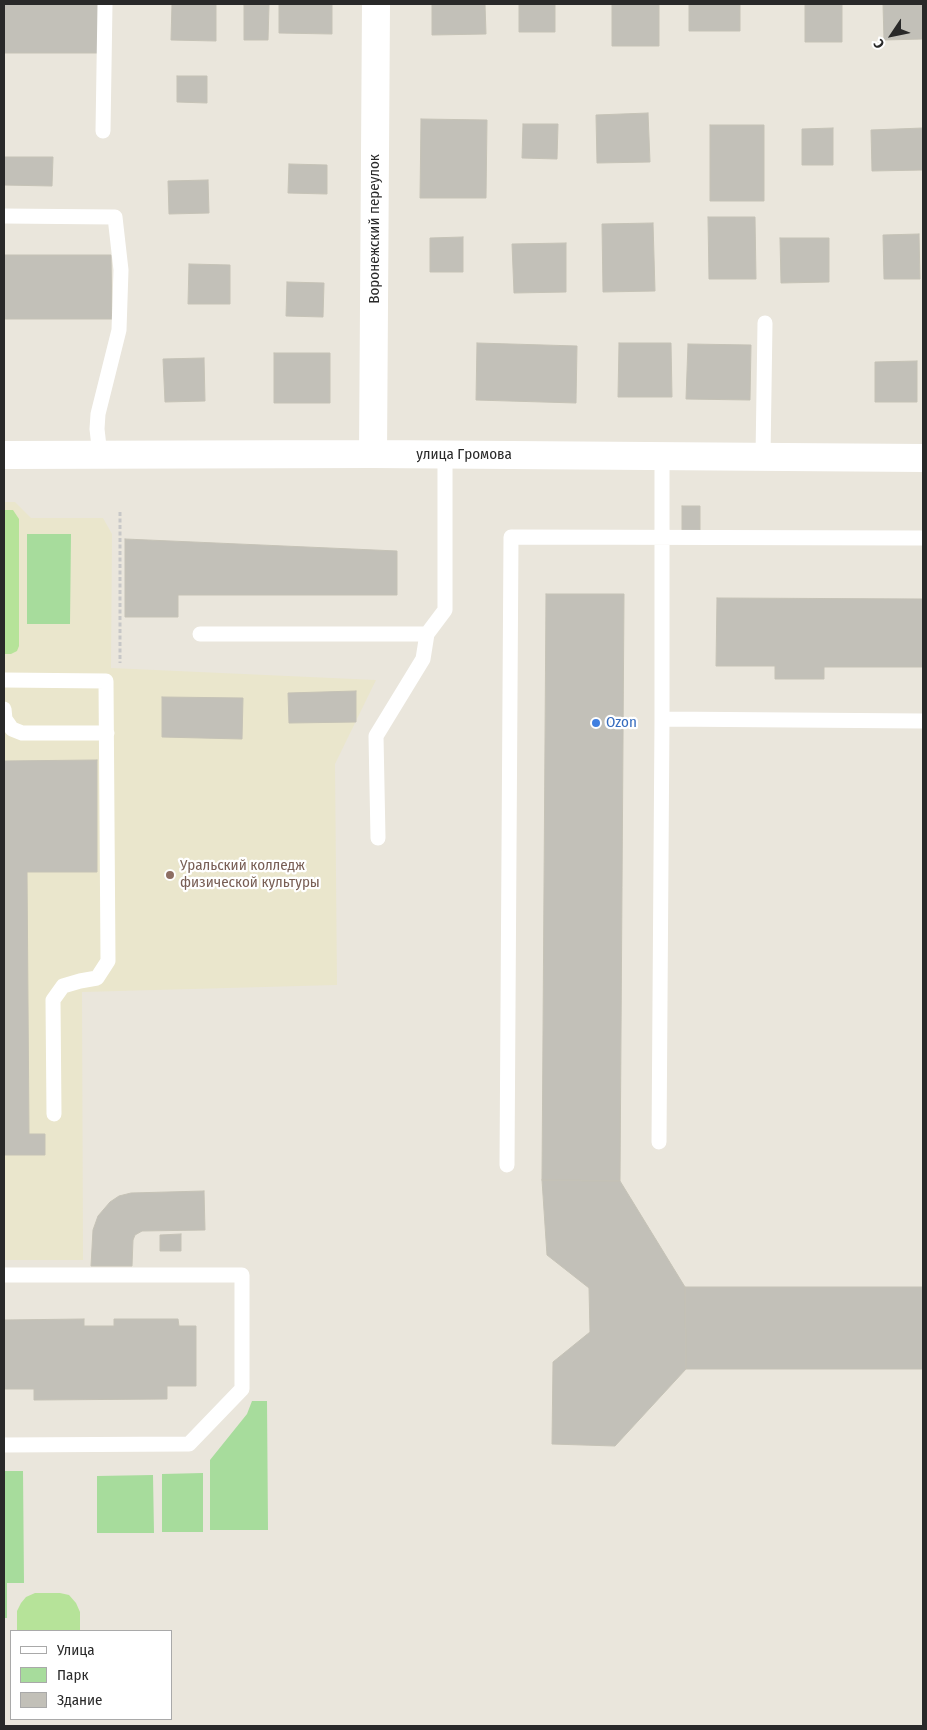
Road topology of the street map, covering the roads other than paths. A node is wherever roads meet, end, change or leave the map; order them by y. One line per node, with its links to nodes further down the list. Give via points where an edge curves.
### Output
1 (105, 4): 3 (lane)
2 (376, 4): 6 (street, Воронежский переулок)
3 (102, 131)
4 (4, 216): 9 (lane, via 115,217 121,270 119,330 98,414)
5 (765, 323): 11 (lane)
6 (373, 454): 7 (street, улица Громова); 9 (street, улица Громова)
7 (445, 454): 10 (street, улица Громова); 16 (lane, via 445,610)
8 (4, 455): 9 (street, улица Громова)
9 (100, 455)
10 (662, 456): 11 (street, улица Громова); 14 (lane)
11 (763, 457): 12 (street, улица Громова)
12 (923, 458)
13 (923, 538): 14 (lane)
14 (662, 539): 19 (lane); 25 (lane, via 512,537)
15 (200, 634): 16 (lane)
16 (427, 634): 22 (lane, via 423,659 376,736)
17 (4, 680): 21 (lane, via 106,681)
18 (4, 709): 21 (lane, via 5,719 12,730 22,733)
19 (662, 719): 20 (lane); 24 (lane)
20 (923, 721)
21 (107, 733): 23 (lane, via 108,961 98,978 63,986 53,1000)
22 (378, 838)
23 (54, 1114)
24 (659, 1142)
25 (507, 1165)
26 (4, 1275): 27 (lane, via 113,1270 242,1275 242,1389 189,1444)
27 (4, 1445)

